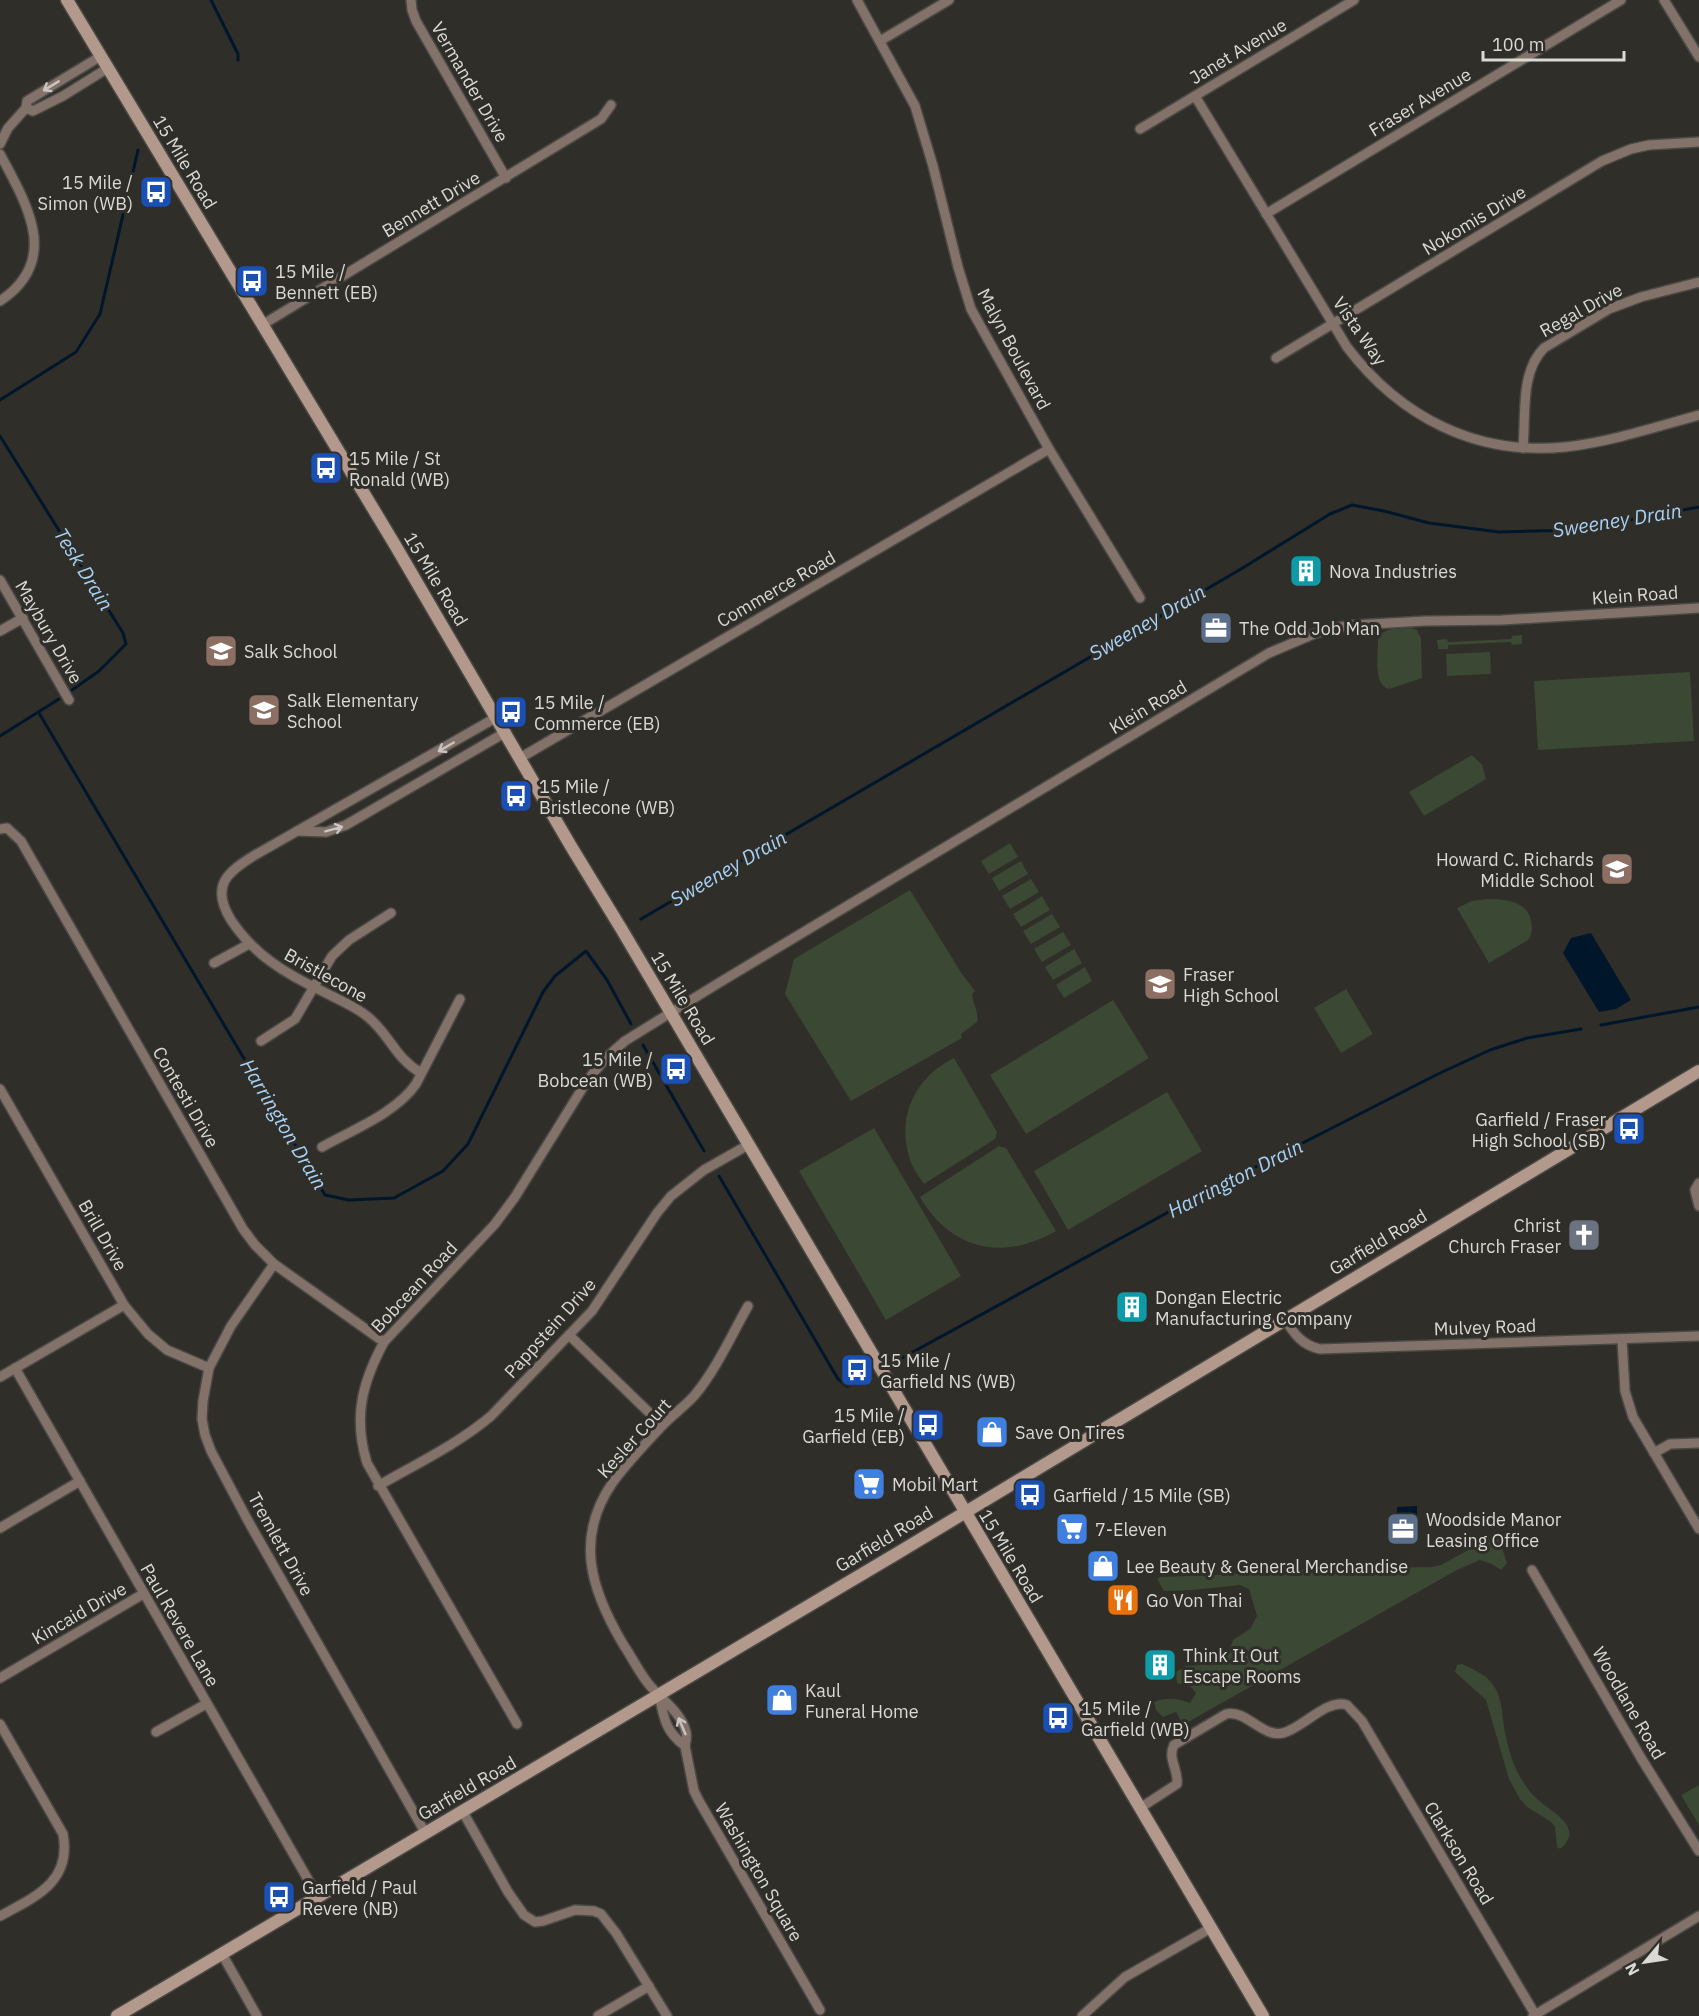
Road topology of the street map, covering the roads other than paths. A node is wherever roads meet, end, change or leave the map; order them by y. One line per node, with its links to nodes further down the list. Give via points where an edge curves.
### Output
1 (67, 0): 9 (main road, 15 Mile Road)
2 (411, 0): 19 (street, Vermander Drive, via 416,21)
3 (857, 0): 8 (street, Malyn Boulevard)
4 (949, 0): 8 (street)
5 (1354, 0): 12 (street, Janet Avenue)
6 (1621, 0): 20 (street, Fraser Avenue)
7 (1664, 0): 10 (street)
8 (880, 41): 28 (street, Malyn Boulevard, via 923,129 971,309)
9 (101, 56): 11 (main road, 15 Mile Road); 14 (street, one-way to 14, via 27,101)
10 (1699, 57)
11 (108, 68): 14 (street, via 33,111); 24 (main road, 15 Mile Road)
12 (1195, 96): 15 (street, Janet Avenue); 20 (street, Vista Way)
13 (611, 105): 19 (street, Bennett Drive, via 601,119)
14 (26, 108): 17 (street)
15 (1140, 129)
16 (1699, 142): 23 (street, Nokomis Drive, via 1649,145 1613,156)
17 (0, 144)
18 (0, 154): 22 (street, via 26,203 35,237 30,267 13,292)
19 (506, 178): 24 (street, Bennett Drive)
20 (1266, 214): 23 (street, Vista Way)
21 (1699, 282): 27 (street, Regal Drive, via 1609,309 1536,356 1528,375)
22 (0, 301)
23 (1333, 324): 25 (street, Nokomis Drive); 27 (street, Vista Way, via 1377,383 1420,415 1469,438)
24 (262, 325): 35 (main road, 15 Mile Road)
25 (1276, 358)
26 (1699, 415): 27 (street, Vista Way, via 1590,443)
27 (1523, 448)
28 (1049, 449): 30 (street, Malyn Boulevard); 37 (street, Commerce Road)
29 (0, 580): 32 (street, Maybury Drive)
30 (1140, 598)
31 (1699, 608): 45 (street, Klein Road, via 1372,623 1334,627 1297,640 1261,658)
32 (23, 618): 33 (street); 34 (street, Maybury Drive)
33 (0, 631)
34 (69, 700)
35 (497, 717): 36 (main road, 15 Mile Road); 39 (street, Bristlecone, one-way to 39)
36 (506, 732): 37 (main road, 15 Mile Road); 39 (street, one-way to 36, via 326,832 346,825)
37 (520, 758): 45 (main road, 15 Mile Road)
38 (4, 828): 54 (street, Contesti Drive, via 21,841 232,1211 255,1245)
39 (295, 831): 41 (street, Bristlecone, via 236,867 222,885 227,912)
40 (391, 913): 43 (street, via 340,947)
41 (249, 944): 42 (street); 43 (street, Bristlecone, via 270,962)
42 (214, 963)
43 (314, 988): 46 (street, via 295,1019); 48 (street, Bristlecone, via 368,1017 402,1060)
44 (460, 999): 48 (street)
45 (671, 1014): 50 (main road, 15 Mile Road); 61 (street, Bobcean Road, via 625,1041 597,1067 508,1206)
46 (261, 1041)
47 (1699, 1071): 57 (main road, Garfield Road)
48 (421, 1073): 51 (street, via 408,1095 396,1105)
49 (0, 1089): 55 (street, Brill Drive)
50 (748, 1145): 58 (street, Pappstein Drive, via 704,1170 671,1196 606,1293); 70 (main road, 15 Mile Road)
51 (322, 1147)
52 (1699, 1183): 53 (street, via 1695,1190)
53 (1699, 1206)
54 (274, 1264): 61 (street, Contesti Drive); 63 (street, Tremlett Drive, via 231,1326)
55 (124, 1305): 62 (street); 63 (street, Brill Drive, via 167,1350)
56 (748, 1306): 65 (street, Kesler Court, via 707,1378)
57 (1285, 1319): 60 (street, Mulvey Road, via 1305,1344 1320,1349); 70 (main road, Garfield Road)
58 (569, 1335): 65 (street); 69 (street, Pappstein Drive, via 477,1428)
59 (1699, 1336): 60 (street, Mulvey Road)
60 (1622, 1339): 67 (street, via 1628,1405)
61 (384, 1342): 69 (street, Bobcean Road, via 366,1377 360,1423 365,1457)
62 (15, 1368): 64 (street); 68 (street, Paul Revere Lane)
63 (209, 1368): 83 (street, Tremlett Drive, via 202,1419 211,1451)
64 (0, 1377)
65 (662, 1425): 76 (street, Kesler Court, via 613,1482 592,1533 590,1552 592,1574 612,1626 647,1683)
66 (1699, 1443): 67 (street, via 1670,1444)
67 (1654, 1453): 72 (street)
68 (80, 1481): 71 (street); 74 (street, Paul Revere Lane)
69 (378, 1486): 79 (street, Bobcean Road)
70 (964, 1512): 76 (main road, Garfield Road); 81 (main road, 15 Mile Road)
71 (0, 1528)
72 (1699, 1529)
73 (1532, 1570): 84 (street, Woodlane Road)
74 (143, 1594): 75 (street, Kincaid Drive); 77 (street, Paul Revere Lane)
75 (0, 1678)
76 (659, 1695): 82 (main road, Garfield Road); 91 (street, Washington Square, via 664,1719 674,1737 686,1746 699,1801)
77 (206, 1704): 80 (street); 85 (street, Paul Revere Lane)
78 (0, 1724): 86 (street, via 63,1834 65,1846 64,1859 49,1886)
79 (517, 1724)
80 (156, 1732)
81 (1140, 1808): 88 (main road, 15 Mile Road); 98 (street, Clarkson Road, via 1177,1784 1171,1755 1174,1745 1226,1714 1234,1713 1280,1734 1342,1703 1362,1721)
82 (463, 1812): 83 (main road, Garfield Road); 90 (street, via 524,1915 535,1922 575,1910 602,1914)
83 (426, 1834): 85 (main road, Garfield Road)
84 (1699, 1851)
85 (318, 1897): 89 (main road, Garfield Road)
86 (0, 1916)
87 (1699, 1916): 98 (street)
88 (1211, 1928): 96 (street, via 1125,1977); 97 (main road, 15 Mile Road)
89 (222, 1954): 92 (main road, Garfield Road); 93 (street)
90 (649, 1986): 94 (street); 95 (street)
91 (820, 2010)
92 (117, 2016)
93 (257, 2016)
94 (598, 2016)
95 (667, 2016)
96 (1082, 2016)
97 (1263, 2016)
98 (1535, 2016)

